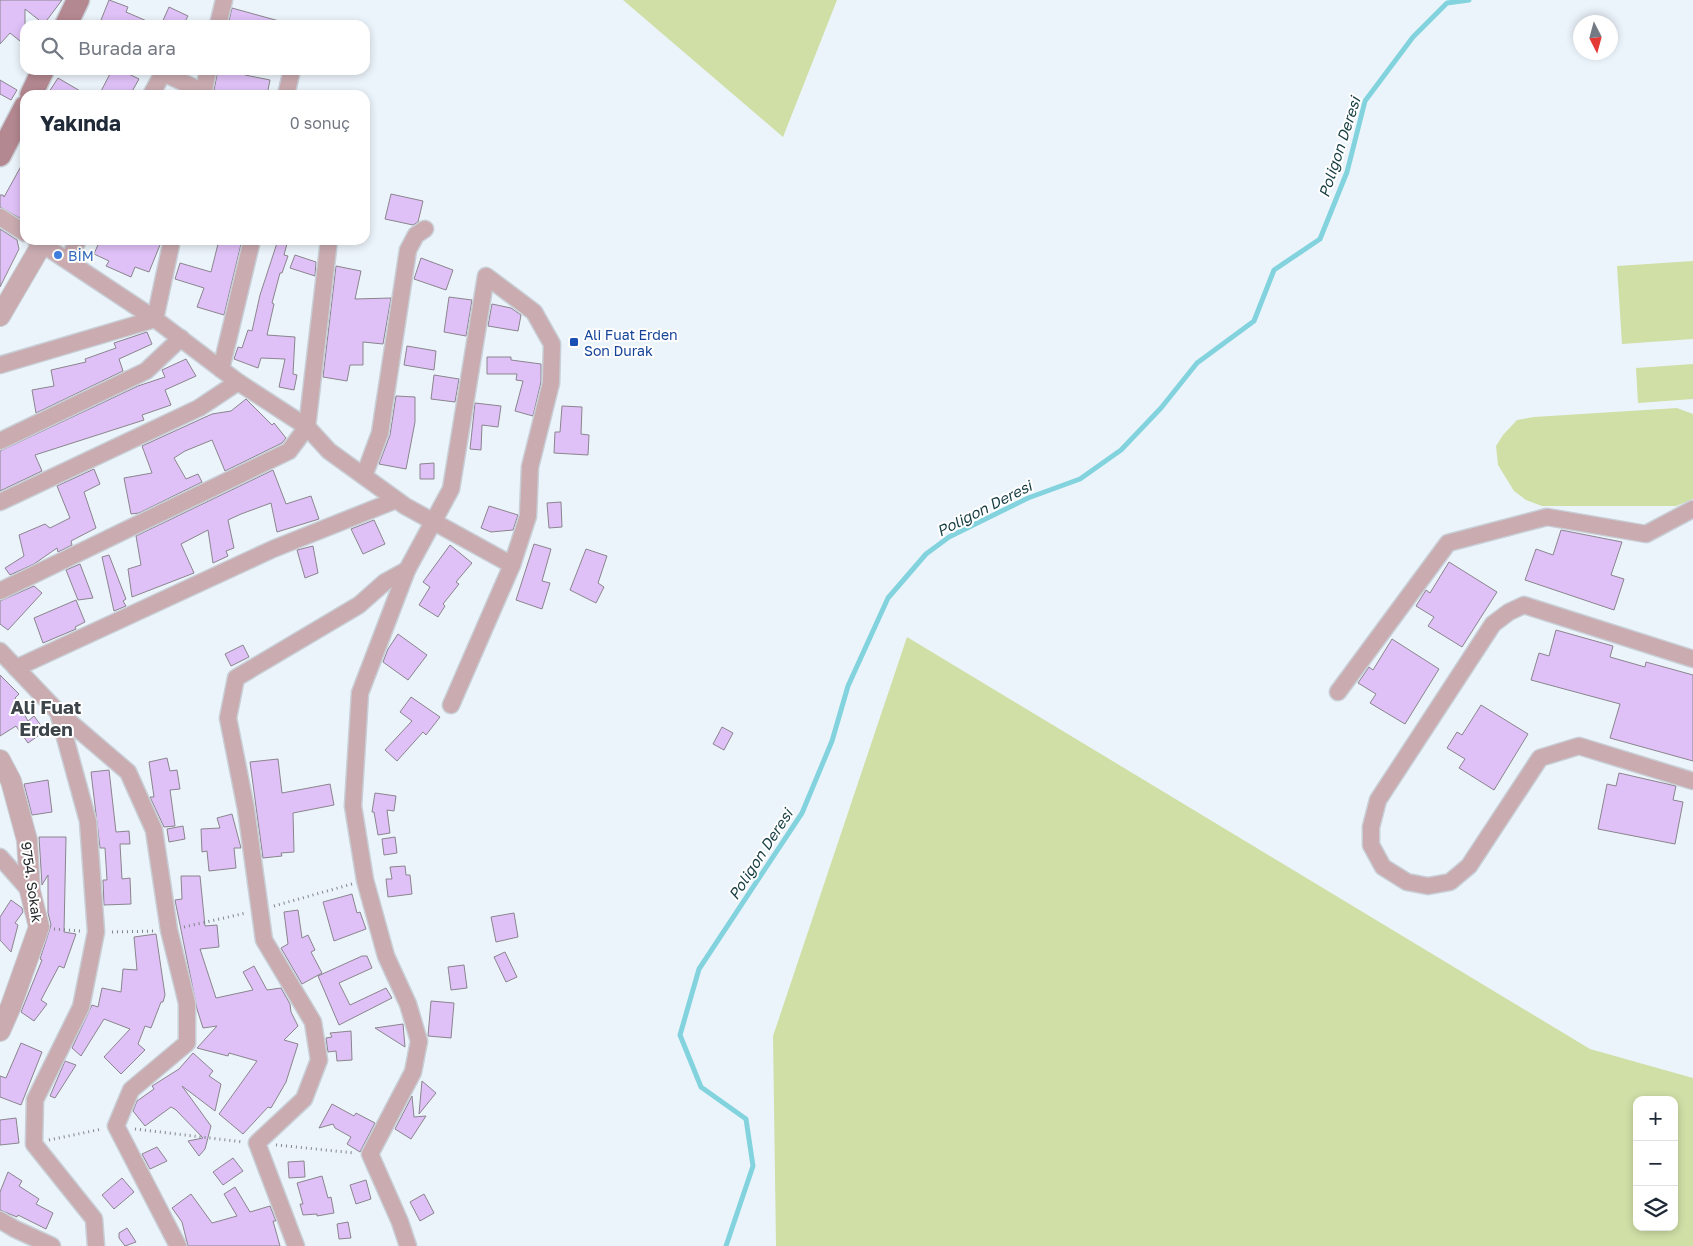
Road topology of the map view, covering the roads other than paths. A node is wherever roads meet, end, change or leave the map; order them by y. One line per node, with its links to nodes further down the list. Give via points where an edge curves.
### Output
1 (78, 0): 3 (main road)
2 (224, 0): 4 (street)
3 (68, 20)
4 (219, 20)
5 (41, 75): 10 (main road)
6 (162, 75): 11 (street)
7 (165, 75): 12 (street)
8 (207, 75): 13 (street)
9 (291, 75): 14 (street)
10 (33, 90)
11 (154, 90)
12 (195, 90)
13 (204, 90)
14 (287, 90)
15 (20, 117): 16 (main road)
16 (0, 155)
17 (0, 217): 19 (street)
18 (425, 229): 35 (street, via 416,235 408,250 380,433)
19 (20, 230)
20 (37, 245): 27 (street)
21 (44, 245): 26 (street)
22 (76, 245): 26 (street)
23 (171, 245): 28 (street)
24 (251, 245): 31 (street)
25 (328, 245): 33 (street)
26 (68, 261): 28 (street)
27 (0, 316)
28 (155, 319): 29 (street); 30 (street)
29 (181, 338): 31 (street); 34 (street, via 146,371)
30 (0, 365)
31 (221, 369): 32 (street)
32 (238, 382): 33 (street); 37 (street, via 199,408)
33 (307, 427): 35 (street, via 329,451); 42 (street, via 289,451)
34 (0, 441)
35 (364, 476): 36 (street)
36 (396, 500): 39 (street); 45 (street, via 273,549)
37 (0, 502)
38 (1693, 509): 46 (street, via 1646,534 1547,517 1448,543)
39 (434, 522): 40 (street); 40 (street, via 451,489 486,276 534,312 552,344 551,383 530,466 528,516); 41 (street)
40 (512, 566): 47 (street)
41 (407, 570): 58 (street, via 385,582 359,605 236,678 228,718 246,809 264,940 313,1022 319,1060 304,1099 257,1143); 59 (street, via 360,693 353,806 364,880 386,956 408,1004 419,1041 413,1072 370,1154)
42 (0, 591)
43 (0, 651): 45 (street)
44 (1693, 659): 50 (street, via 1524,605 1510,612 1493,624 1378,800 1371,827 1371,845 1383,867 1407,882 1428,886 1450,882 1469,866 1540,758 1579,746)
45 (16, 668): 48 (street)
46 (1338, 692)
47 (451, 705)
48 (58, 712): 56 (street, via 88,821 96,932 81,1007 35,1100 34,1144 94,1219); 57 (street, via 128,772 154,830 169,930 187,1003 187,1043 131,1090 116,1126)
49 (0, 760): 52 (street, 9754. Sokak, via 11,781 28,840)
50 (1693, 781)
51 (0, 857): 52 (street)
52 (30, 890): 53 (street, 9754. Sokak, via 39,927)
53 (0, 1031)
54 (0, 1220): 55 (street)
55 (52, 1246)
56 (96, 1246)
57 (178, 1246)
58 (296, 1246)
59 (408, 1246)

